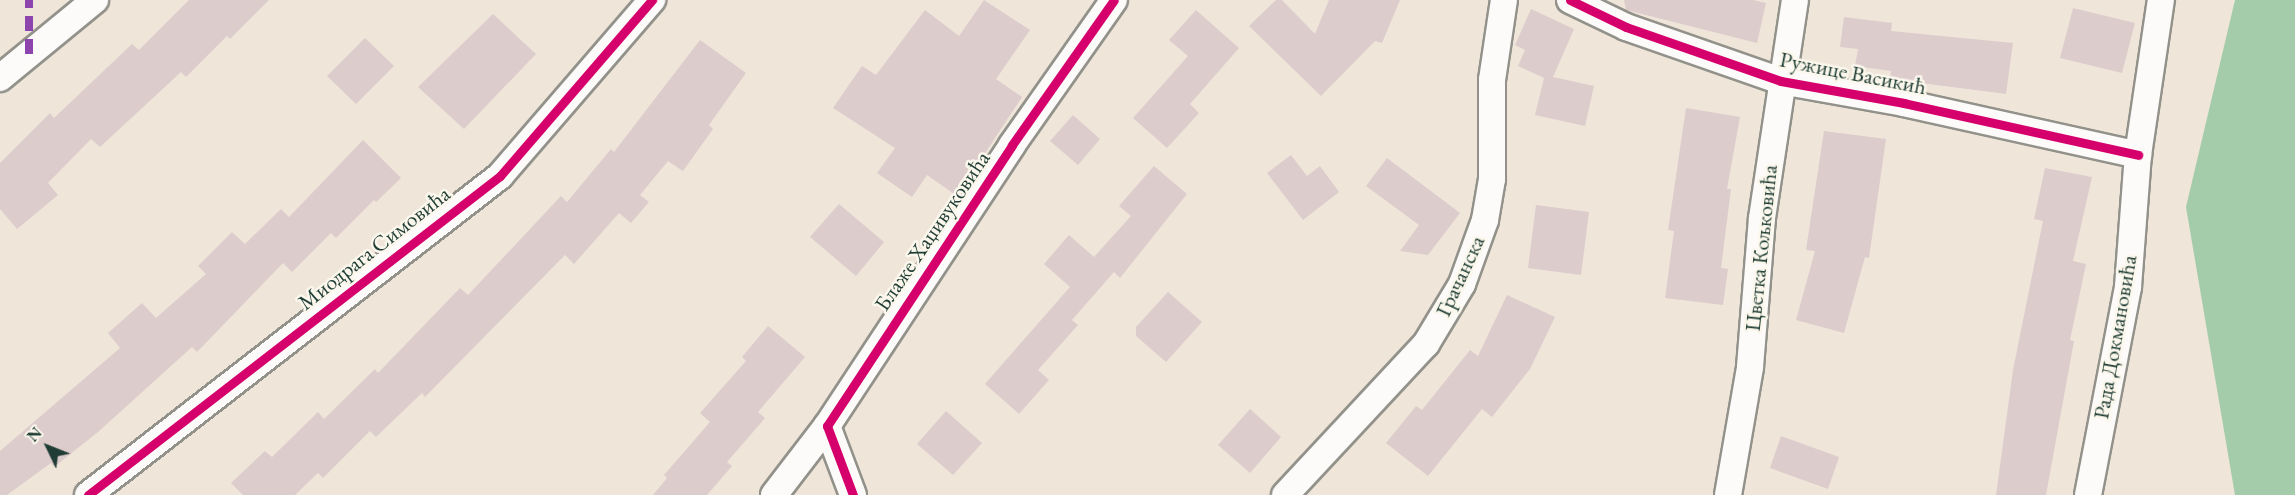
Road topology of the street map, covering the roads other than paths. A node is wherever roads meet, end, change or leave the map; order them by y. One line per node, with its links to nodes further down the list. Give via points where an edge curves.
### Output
1 (95, 0): 8 (street)
2 (652, 0): 12 (street, Миодрага Симовића, via 500,176)
3 (1114, 0): 11 (street, Блаже Хаџивуковића, via 1012,145)
4 (1504, 0): 15 (street, Грачанска, via 1492,80 1492,179 1485,220 1462,284 1426,344)
5 (1570, 0): 9 (street, Ружице Васикић, via 1626,27)
6 (1795, 0): 9 (street, Цветка Кољковића)
7 (2161, 0): 10 (street, Рада Докмановића)
8 (0, 78)
9 (1781, 81): 10 (street, Ружице Васикић, via 1904,103); 16 (street, Цветка Кољковића, via 1762,218 1750,367)
10 (2138, 155): 17 (street, Рада Докмановића, via 2128,287)
11 (827, 426): 13 (street, Блаже Хаџивуковића); 14 (street)
12 (88, 495)
13 (774, 495)
14 (853, 495)
15 (1285, 495)
16 (1728, 495)
17 (2088, 495)

